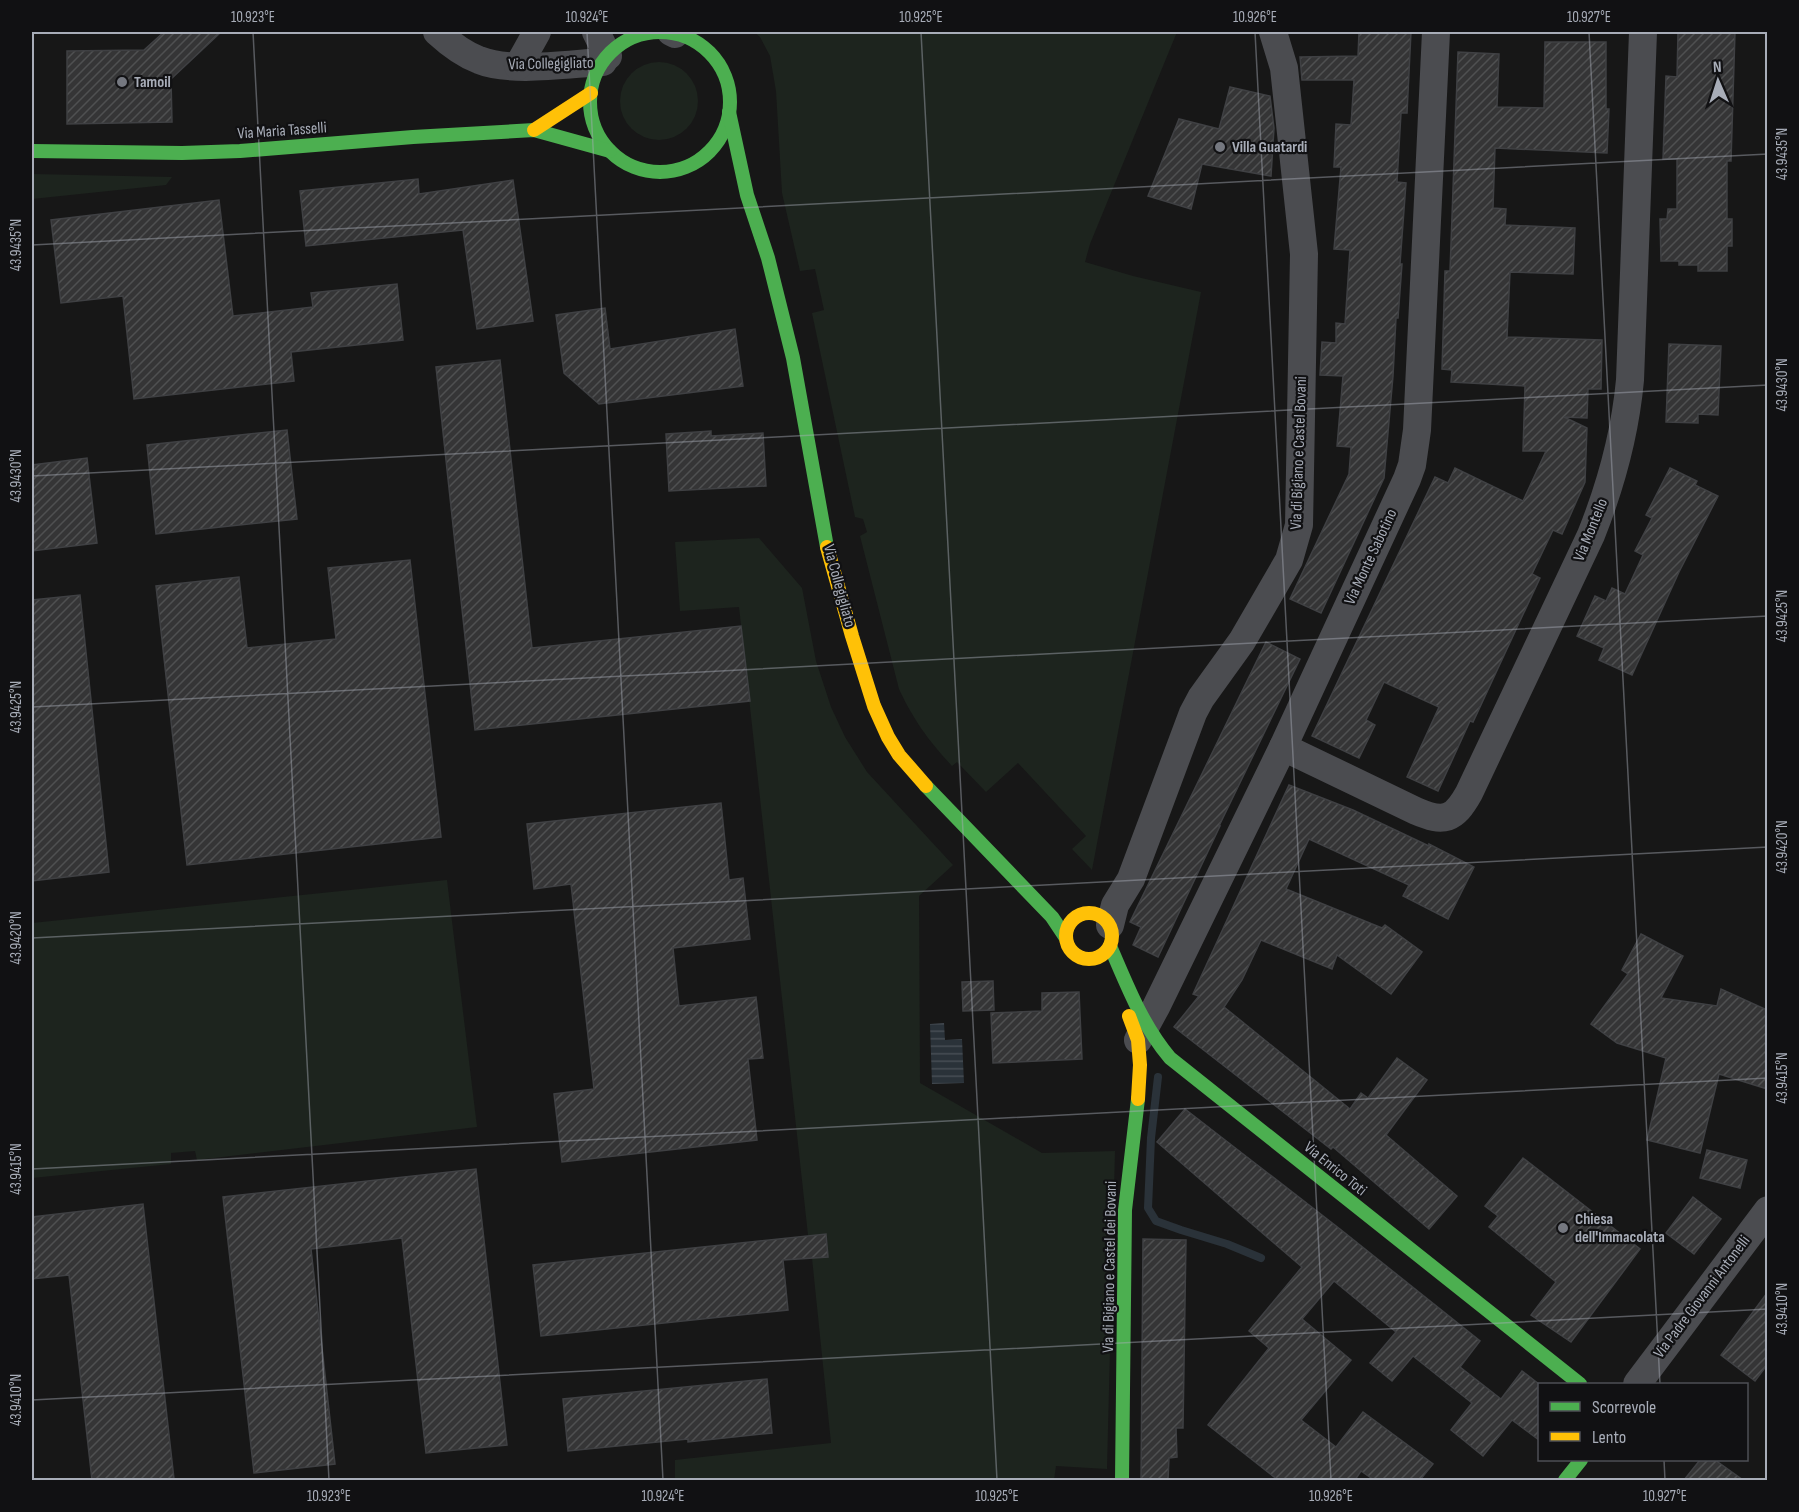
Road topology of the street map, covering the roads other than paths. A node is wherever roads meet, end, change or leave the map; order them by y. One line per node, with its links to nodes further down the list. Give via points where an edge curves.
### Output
1 (437, 32): 8 (street, Via Collegigliato, via 478,60)
2 (537, 32): 8 (street)
3 (1273, 32): 19 (street, Via di Bigiano e Castel Bovani, via 1284,68 1304,254 1299,525 1289,560 1242,641 1193,713 1131,879)
4 (1436, 32): 18 (street, Via Monte Sabotino, via 1417,430 1412,465)
5 (1643, 32): 18 (street, Via Montello, via 1630,380 1620,445 1591,535 1469,793 1454,815 1434,818)
6 (673, 33): 7 (main road, via 642,34); 10 (main road, via 699,44 718,62 728,86)
7 (602, 50): 8 (street, Via Collegigliato); 9 (main road)
8 (518, 66)
9 (591, 93): 11 (main road, Via Maria Tasselli); 13 (main road, via 594,124)
10 (729, 112): 14 (main road, via 716,144); 17 (main road, Via Collegigliato)
11 (534, 130): 12 (main road, Via Maria Tasselli, via 240,151); 13 (main road, Via Maria Tasselli)
12 (32, 151)
13 (610, 151): 14 (main road, via 647,170)
14 (688, 166): 15 (main road)
15 (708, 175)
16 (728, 185): 17 (main road)
17 (747, 195): 20 (main road, Via Collegigliato, via 768,258 793,358 828,552 874,706 898,755 909,768)
18 (1283, 747): 22 (street, Via Monte Sabotino)
19 (1109, 923): 20 (main road, via 1087,912 1075,917); 20 (main road, via 1103,954 1097,963 1074,954 1068,945); 22 (main road, Via Enrico Toti)
20 (1068, 931)
21 (1112, 987): 22 (main road, Via di Bigiano e Castel dei Bovani, via 1132,1022)
22 (1143, 1032): 24 (main road, Via Enrico Toti, via 1181,1067); 27 (main road, Via di Bigiano e Castel dei Bovani, via 1125,1210)
23 (1767, 1210): 25 (street, Via Padre Giovanni Antonelli)
24 (1579, 1383)
25 (1638, 1383)
26 (1580, 1461): 28 (main road)
27 (1122, 1480)
28 (1562, 1480)

